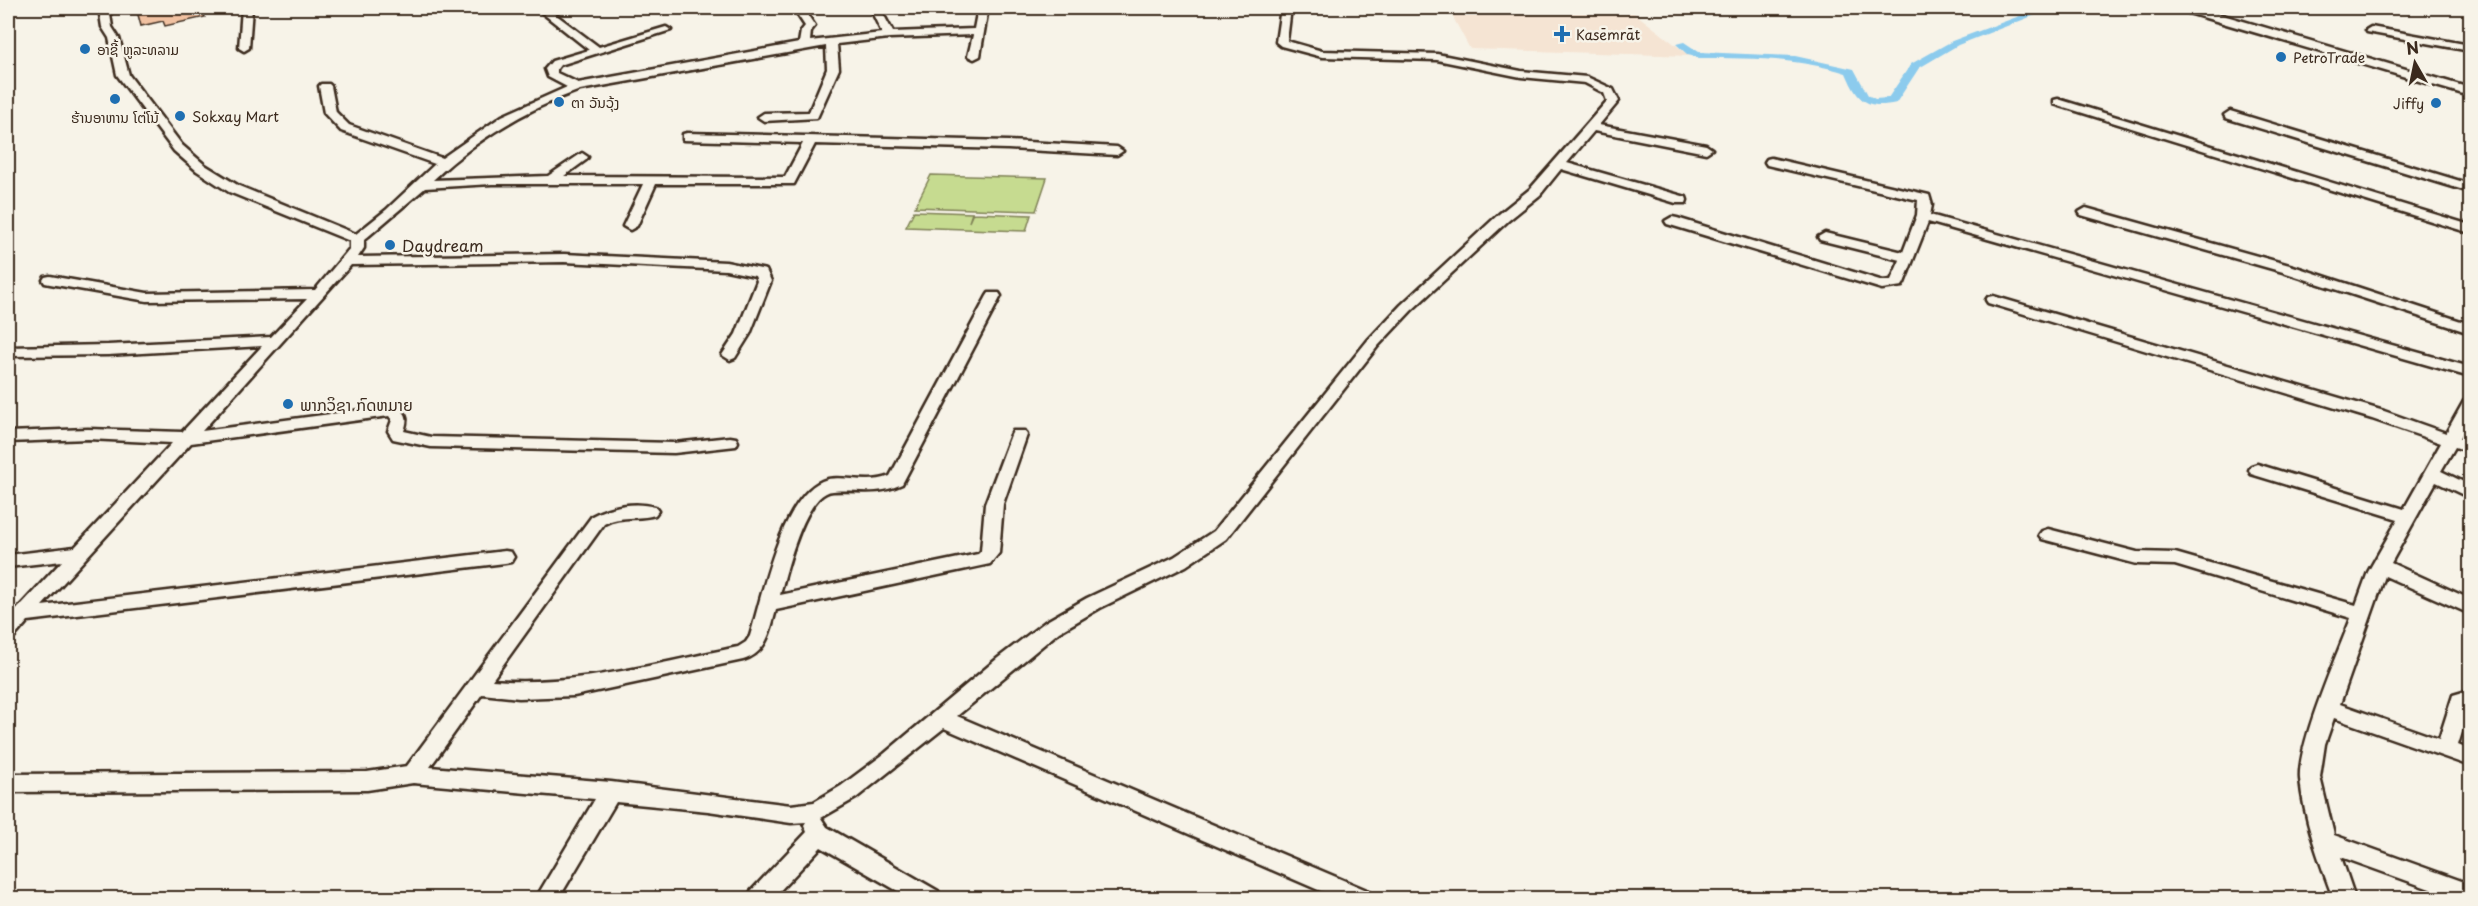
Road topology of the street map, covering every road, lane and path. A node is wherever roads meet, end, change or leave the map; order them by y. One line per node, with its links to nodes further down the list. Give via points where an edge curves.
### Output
1 (106, 8): 45 (street, via 107,27 114,38 123,75 154,119 201,168 234,189)
2 (247, 8): 15 (street)
3 (542, 8): 17 (street)
4 (798, 8): 14 (street, via 810,26)
5 (878, 8): 12 (street)
6 (983, 8): 11 (street)
7 (1286, 8): 25 (street, via 1281,42 1312,52 1437,57 1521,74 1587,80 1609,91 1613,101)
8 (2187, 8): 21 (main road)
9 (666, 30): 17 (street)
10 (2371, 30): 16 (street)
11 (978, 32): 12 (street); 18 (street)
12 (889, 36): 13 (street)
13 (831, 42): 14 (street); 24 (street, via 833,69 813,115)
14 (804, 45): 20 (street)
15 (244, 48)
16 (2470, 48)
17 (597, 51): 20 (street, via 556,63 551,69 552,75)
18 (974, 56)
19 (325, 86): 32 (street, via 330,114 345,128)
20 (577, 87): 32 (street, via 540,100 504,120)
21 (2470, 92)
22 (2058, 102): 43 (street)
23 (2230, 115): 37 (street)
24 (764, 117)
25 (1592, 127): 28 (street); 33 (street)
26 (687, 137): 27 (street)
27 (811, 140): 29 (street); 35 (street, via 789,181)
28 (1706, 149)
29 (1117, 151)
30 (582, 157): 34 (street)
31 (1772, 162): 40 (street, via 1916,195 1926,202)
32 (444, 163): 36 (street)
33 (1560, 165): 38 (street); 82 (street, via 1373,343 1220,535 1199,552 1094,601 1054,626)
34 (550, 181): 35 (street); 36 (street)
35 (651, 181): 42 (street)
36 (422, 184): 45 (street)
37 (2470, 188)
38 (1681, 200)
39 (2086, 212): 52 (street, via 2288,269)
40 (1923, 217): 46 (street); 56 (street)
41 (1672, 221): 46 (street, via 1882,285 1897,283)
42 (630, 226)
43 (2470, 229)
44 (1825, 237): 46 (street)
45 (357, 239): 47 (street, via 357,248)
46 (1906, 258)
47 (348, 261): 49 (street); 55 (street, via 564,258 726,266 761,273 764,281)
48 (50, 280): 49 (street, via 147,297)
49 (319, 294): 53 (street)
50 (994, 296): 74 (street, via 896,480 877,487 828,485 817,490 789,533)
51 (1993, 300): 61 (street)
52 (2470, 329)
53 (276, 341): 54 (street); 60 (street)
54 (8, 351)
55 (730, 356)
56 (2470, 372)
57 (2470, 405): 61 (street)
58 (1019, 435): 74 (street, via 994,504 990,553 984,560)
59 (8, 437): 60 (street, via 88,434)
60 (188, 438): 62 (street, via 391,411 398,414 399,435 431,442 662,448); 70 (street)
61 (2450, 440): 63 (street); 65 (street)
62 (730, 442)
63 (2470, 447)
64 (2257, 470): 68 (street)
65 (2433, 474): 66 (street); 68 (street)
66 (2470, 492)
67 (649, 511): 79 (street, via 611,513 598,520)
68 (2408, 516): 73 (street)
69 (2048, 535): 76 (street, via 2137,558 2175,559)
70 (80, 553): 72 (street); 77 (street)
71 (505, 557): 77 (street)
72 (8, 561)
73 (2380, 566): 75 (street); 76 (street)
74 (770, 604): 79 (street, via 759,637 743,653 574,688 519,690)
75 (2470, 607)
76 (2362, 614): 81 (street)
77 (23, 615): 78 (street)
78 (8, 631)
79 (475, 686): 85 (street)
80 (2470, 698): 83 (street, via 2460,701)
81 (2329, 708): 83 (street); 90 (street, via 2315,744 2310,777)
82 (941, 718): 88 (street, via 891,762); 95 (street)
83 (2446, 750): 84 (street)
84 (2470, 758)
85 (413, 774): 86 (street, via 368,781); 87 (street)
86 (8, 783)
87 (611, 791): 88 (street, via 791,814); 92 (street)
88 (813, 812): 89 (street)
89 (819, 834): 93 (street); 94 (street)
90 (2324, 841): 91 (street); 96 (street)
91 (2470, 894)
92 (547, 898)
93 (759, 898)
94 (930, 898)
95 (1362, 898)
96 (2344, 898)

